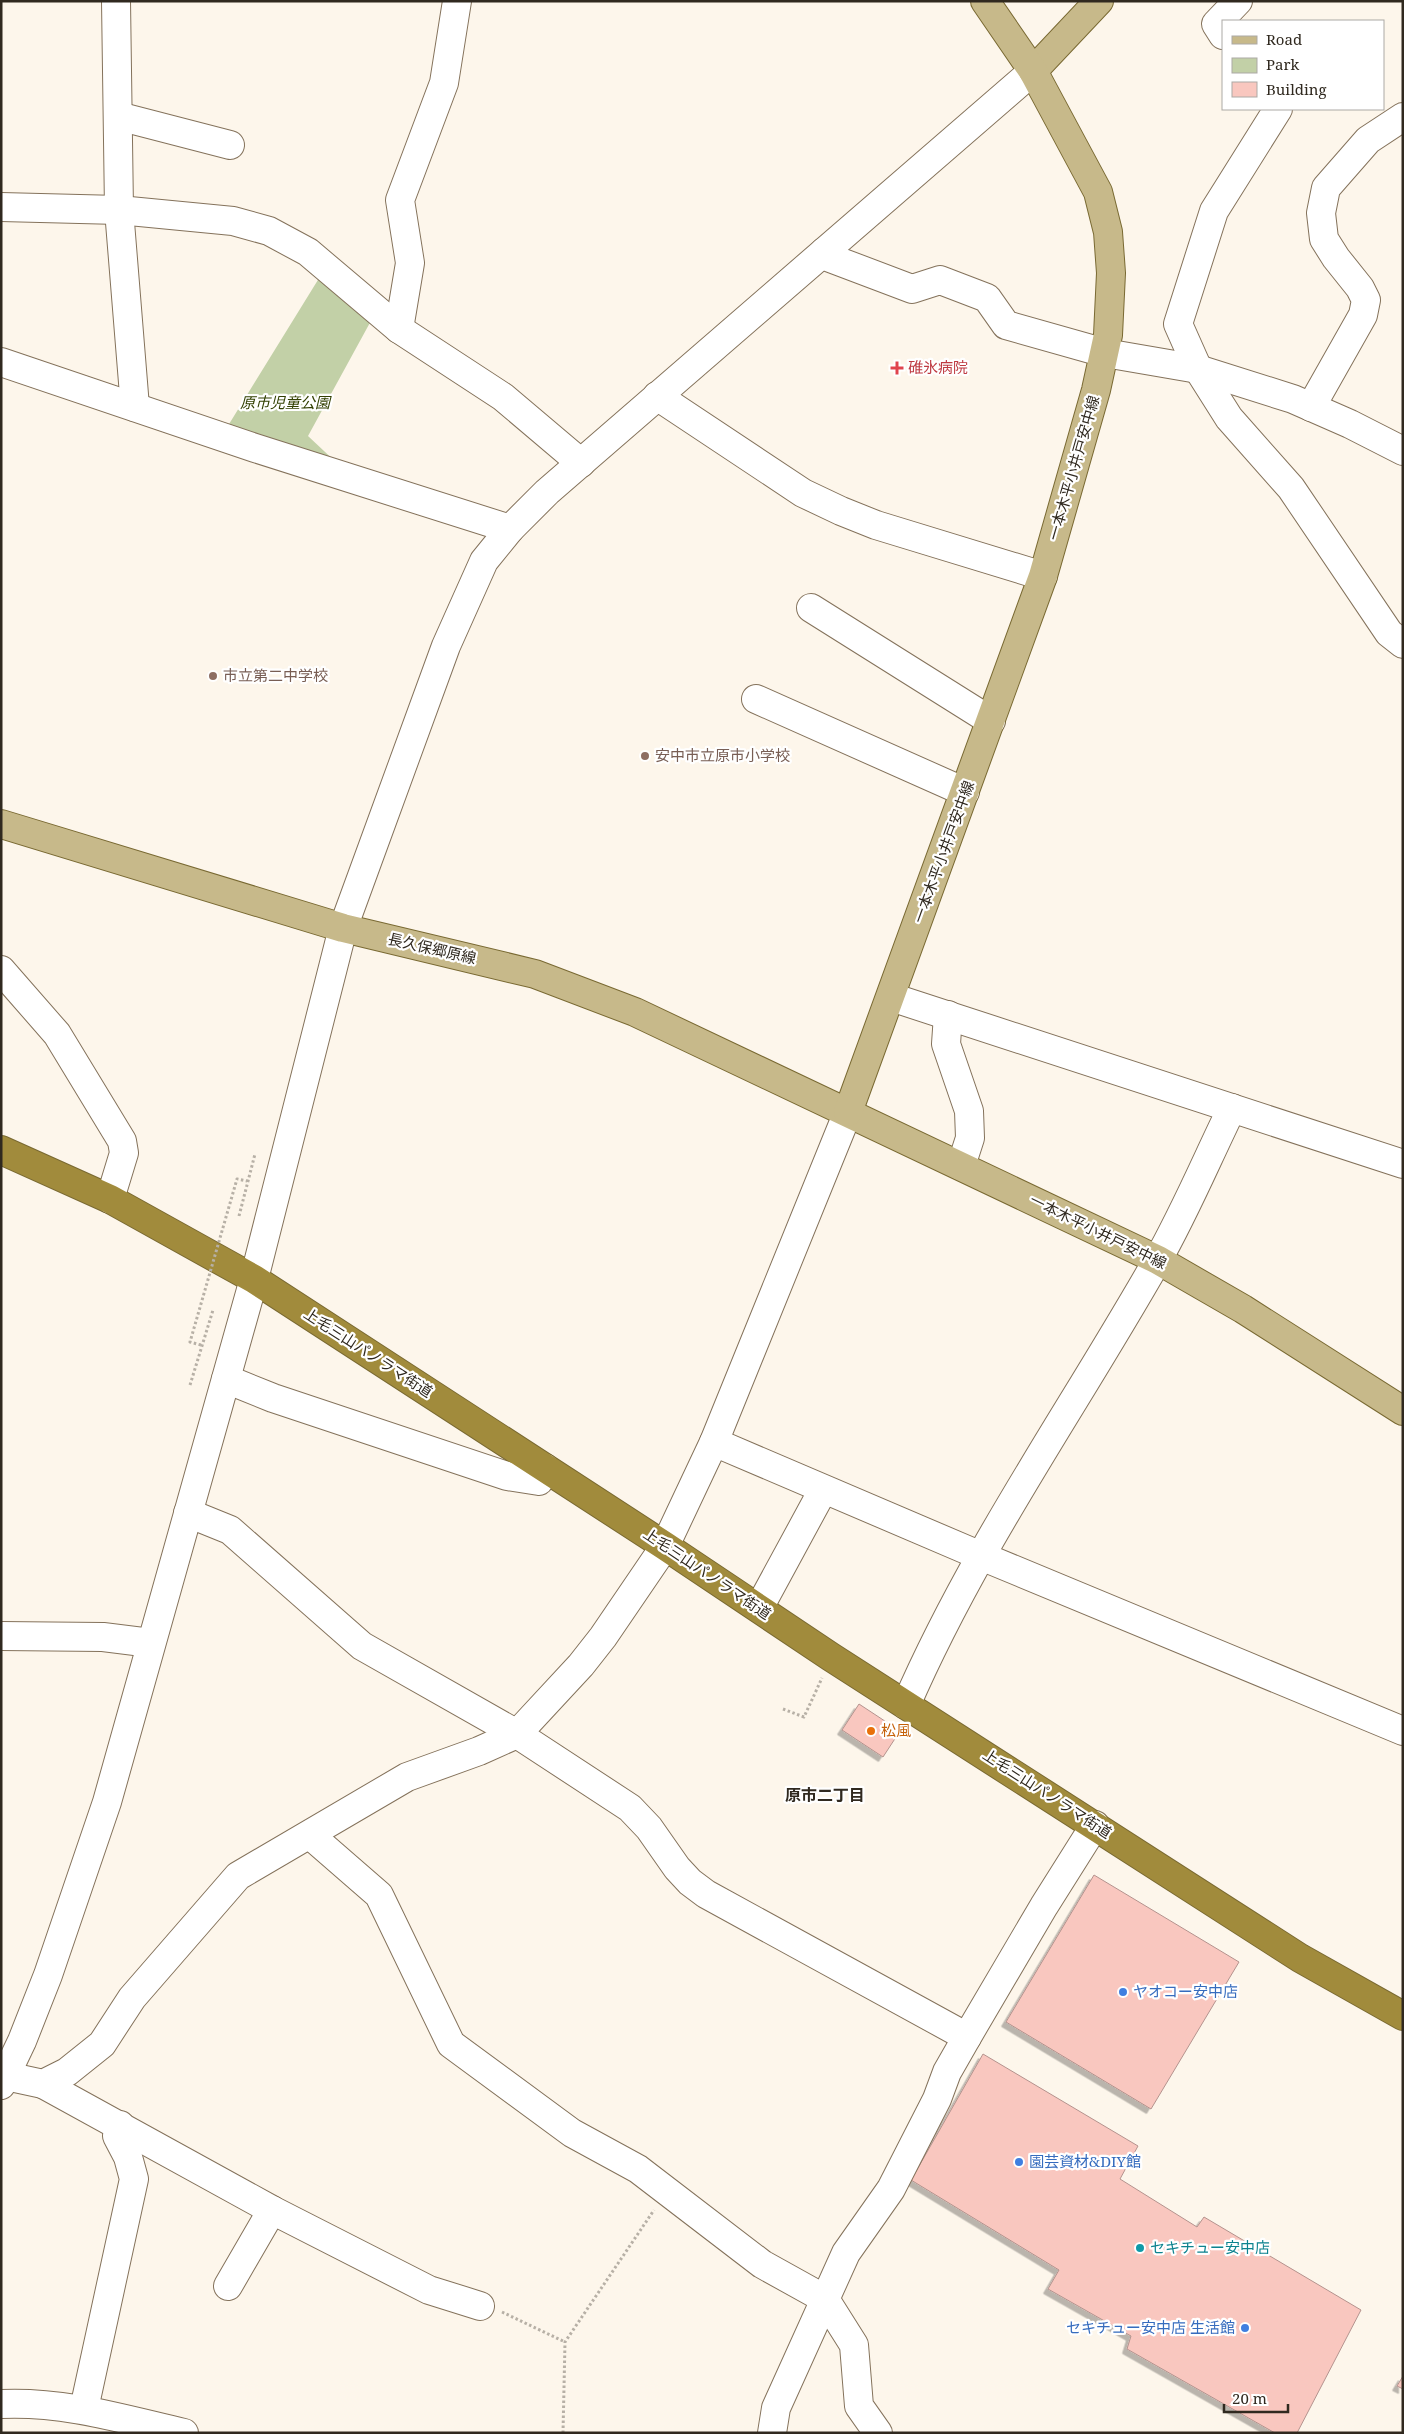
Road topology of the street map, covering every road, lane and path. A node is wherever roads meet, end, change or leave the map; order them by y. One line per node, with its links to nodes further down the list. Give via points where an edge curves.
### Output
1 (116, 1): 9 (street)
2 (457, 1): 15 (street, via 444,83 400,200 410,263)
3 (985, 1): 7 (main road, 一本木平小井戸安中線)
4 (1099, 1): 7 (main road)
5 (1238, 1): 6 (street, via 1216,24)
6 (1222, 33)
7 (1033, 71): 14 (street); 16 (main road, 一本木平小井戸安中線, via 1098,192 1108,232 1111,273)
8 (1277, 110): 18 (street, via 1214,211 1178,324)
9 (118, 116): 11 (street); 13 (street)
10 (1403, 117): 21 (street, via 1368,140 1326,188 1320,214 1324,239 1366,300 1363,315)
11 (230, 145)
12 (1, 207): 13 (street)
13 (119, 210): 15 (street, via 233,221 269,231 308,252); 20 (street)
14 (824, 252): 16 (street, via 830,258 912,289 940,280 988,298 1006,325); 19 (street)
15 (400, 329): 23 (street, via 503,397)
16 (1106, 353): 18 (street); 25 (main road, 一本木平小井戸安中線)
17 (1, 362): 20 (street)
18 (1198, 369): 21 (street, via 1293,398); 27 (street, via 1228,418 1291,488 1389,633)
19 (657, 396): 23 (street); 25 (street, via 803,494 876,525)
20 (135, 407): 24 (street)
21 (1311, 407): 22 (street)
22 (1403, 451)
23 (581, 463): 24 (street)
24 (510, 529): 32 (street, via 484,560 446,646)
25 (1043, 576): 29 (main road, 一本木平小井戸安中線)
26 (811, 608): 29 (street)
27 (1403, 644)
28 (756, 699): 30 (street)
29 (991, 722): 30 (main road, 一本木平小井戸安中線)
30 (965, 792): 34 (main road, 一本木平小井戸安中線)
31 (1, 824): 32 (main road, 長久保郷原線)
32 (343, 928): 37 (main road, 長久保郷原線, via 534,974 635,1012); 46 (street)
33 (1, 970): 43 (street, via 57,1034 122,1141 124,1153)
34 (891, 996): 35 (street); 37 (main road, 一本木平小井戸安中線)
35 (948, 1015): 36 (street); 41 (street, via 946,1044 969,1111 970,1138)
36 (1232, 1108): 40 (street); 45 (street)
37 (848, 1112): 41 (main road, 一本木平小井戸安中線); 52 (street)
38 (1, 1150): 43 (highway, 上毛三山パノラマ街道)
39 (256, 1154): 42 (path)
40 (1403, 1164)
41 (961, 1166): 45 (main road, 一本木平小井戸安中線)
42 (247, 1181): 44 (path); 48 (path, bridge, via 237,1178 190,1342)
43 (110, 1199): 46 (highway, 上毛三山パノラマ街道)
44 (239, 1216)
45 (1158, 1260): 51 (main road, 一本木平小井戸安中線); 57 (street)
46 (254, 1279): 49 (street); 53 (highway, 上毛三山パノラマ街道)
47 (213, 1310): 48 (path)
48 (201, 1345): 50 (path)
49 (226, 1379): 53 (street, via 273,1398 507,1476 539,1481); 55 (street)
50 (190, 1385)
51 (1403, 1412)
52 (714, 1442): 54 (street); 56 (street)
53 (545, 1468): 56 (highway, 上毛三山パノラマ街道)
54 (823, 1490): 57 (street); 58 (street)
55 (188, 1513): 60 (street); 65 (street, via 230,1530 362,1646)
56 (665, 1546): 58 (highway, 上毛三山パノラマ街道); 65 (street, via 582,1665)
57 (981, 1556): 62 (street, via 932,1644); 64 (street)
58 (759, 1608): 61 (highway, 上毛三山パノラマ街道)
59 (1, 1636): 60 (street, via 103,1637)
60 (151, 1643): 70 (street, via 107,1802 71,1909 38,2000)
61 (831, 1657): 62 (highway, 上毛三山パノラマ街道); 63 (path, via 804,1717)
62 (906, 1705): 66 (highway, 上毛三山パノラマ街道)
63 (783, 1709)
64 (1403, 1731)
65 (517, 1734): 67 (street, via 407,1777); 69 (street, via 630,1808 649,1828 677,1868 706,1894)
66 (1096, 1826): 68 (highway, 上毛三山パノラマ街道, via 1300,1958); 69 (street)
67 (310, 1834): 71 (street, via 238,1876 132,1998 102,2044 68,2072); 73 (street, via 379,1895 451,2044 572,2133 638,2169)
68 (1403, 2016)
69 (967, 2036): 76 (street, via 890,2189 846,2253)
70 (3, 2082): 71 (street)
71 (43, 2084): 72 (street)
72 (120, 2125): 74 (street); 80 (street, via 117,2136 128,2157 134,2179)
73 (667, 2191): 76 (street, via 762,2264); 78 (path)
74 (272, 2210): 75 (street); 77 (street, via 429,2290)
75 (228, 2286)
76 (825, 2299): 83 (street, via 776,2408); 84 (street, via 854,2345 860,2406)
77 (480, 2306): 78 (path, via 503,2313)
78 (565, 2342): 82 (path)
79 (1, 2404): 80 (street)
80 (84, 2409): 81 (street)
81 (184, 2433)
82 (563, 2433)
83 (772, 2433)
84 (878, 2433)

